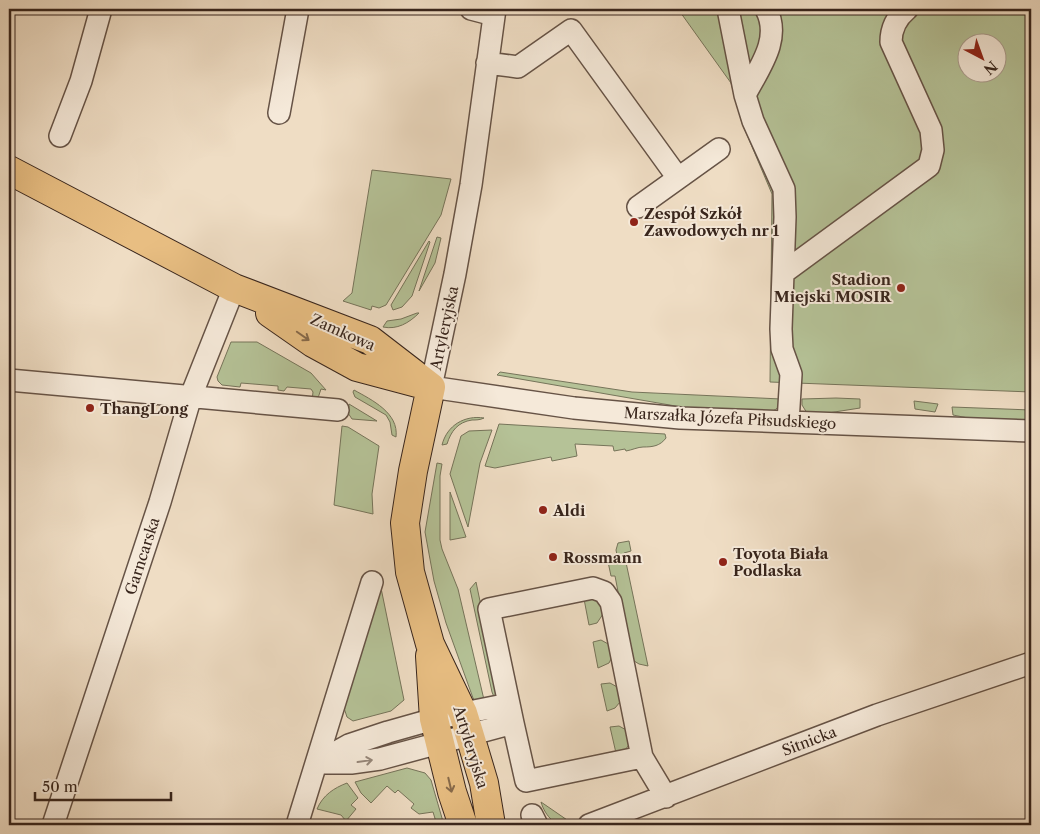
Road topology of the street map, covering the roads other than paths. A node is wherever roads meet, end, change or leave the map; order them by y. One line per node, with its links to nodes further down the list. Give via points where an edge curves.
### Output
1 (101, 9): 11 (street, via 81,80)
2 (298, 9): 10 (street)
3 (471, 9): 7 (street)
4 (728, 9): 9 (street)
5 (766, 9): 9 (street, via 771,18 772,40)
6 (907, 9): 16 (street, via 896,20 891,42 931,130 933,150 929,166)
7 (494, 12): 8 (street, Artyleryjska)
8 (487, 63): 14 (street, via 518,67 571,30); 19 (street, Artyleryjska, via 471,185)
9 (745, 94): 16 (street, via 753,121 784,189)
10 (279, 112)
11 (60, 136)
12 (719, 149): 14 (street)
13 (9, 170): 17 (main road, Zamkowa)
14 (678, 178): 15 (street)
15 (638, 207)
16 (783, 273): 22 (street, via 782,349 791,374)
17 (234, 288): 19 (main road, Zamkowa, via 313,343 357,366); 20 (street, Garncarska)
18 (9, 380): 20 (street)
19 (431, 387): 22 (street, Marszałka Józefa Piłsudskiego, via 642,415); 25 (main road, Artyleryjska, via 405,522 410,572)
20 (191, 396): 21 (street); 33 (street, Garncarska, via 160,502)
21 (338, 410)
22 (788, 422): 23 (street, Marszałka Józefa Piłsudskiego)
23 (1031, 431)
24 (372, 582): 31 (street)
25 (430, 644): 28 (main road, Artyleryjska); 29 (main road, Artyleryjska)
26 (1031, 663): 32 (street, Sitnicka, via 877,715)
27 (511, 714): 28 (street); 30 (street, via 526,781); 30 (street, via 489,609 593,588 604,592 611,602)
28 (467, 724): 29 (street); 36 (main road, Artyleryjska, via 484,783)
29 (437, 731): 31 (street, via 388,732 349,745); 35 (main road, Artyleryjska, one-way to 35)
30 (642, 757): 32 (street)
31 (317, 763): 34 (street)
32 (666, 797): 37 (street, Sitnicka)
33 (53, 825)
34 (297, 825)
35 (463, 825)
36 (491, 825)
37 (590, 825)

